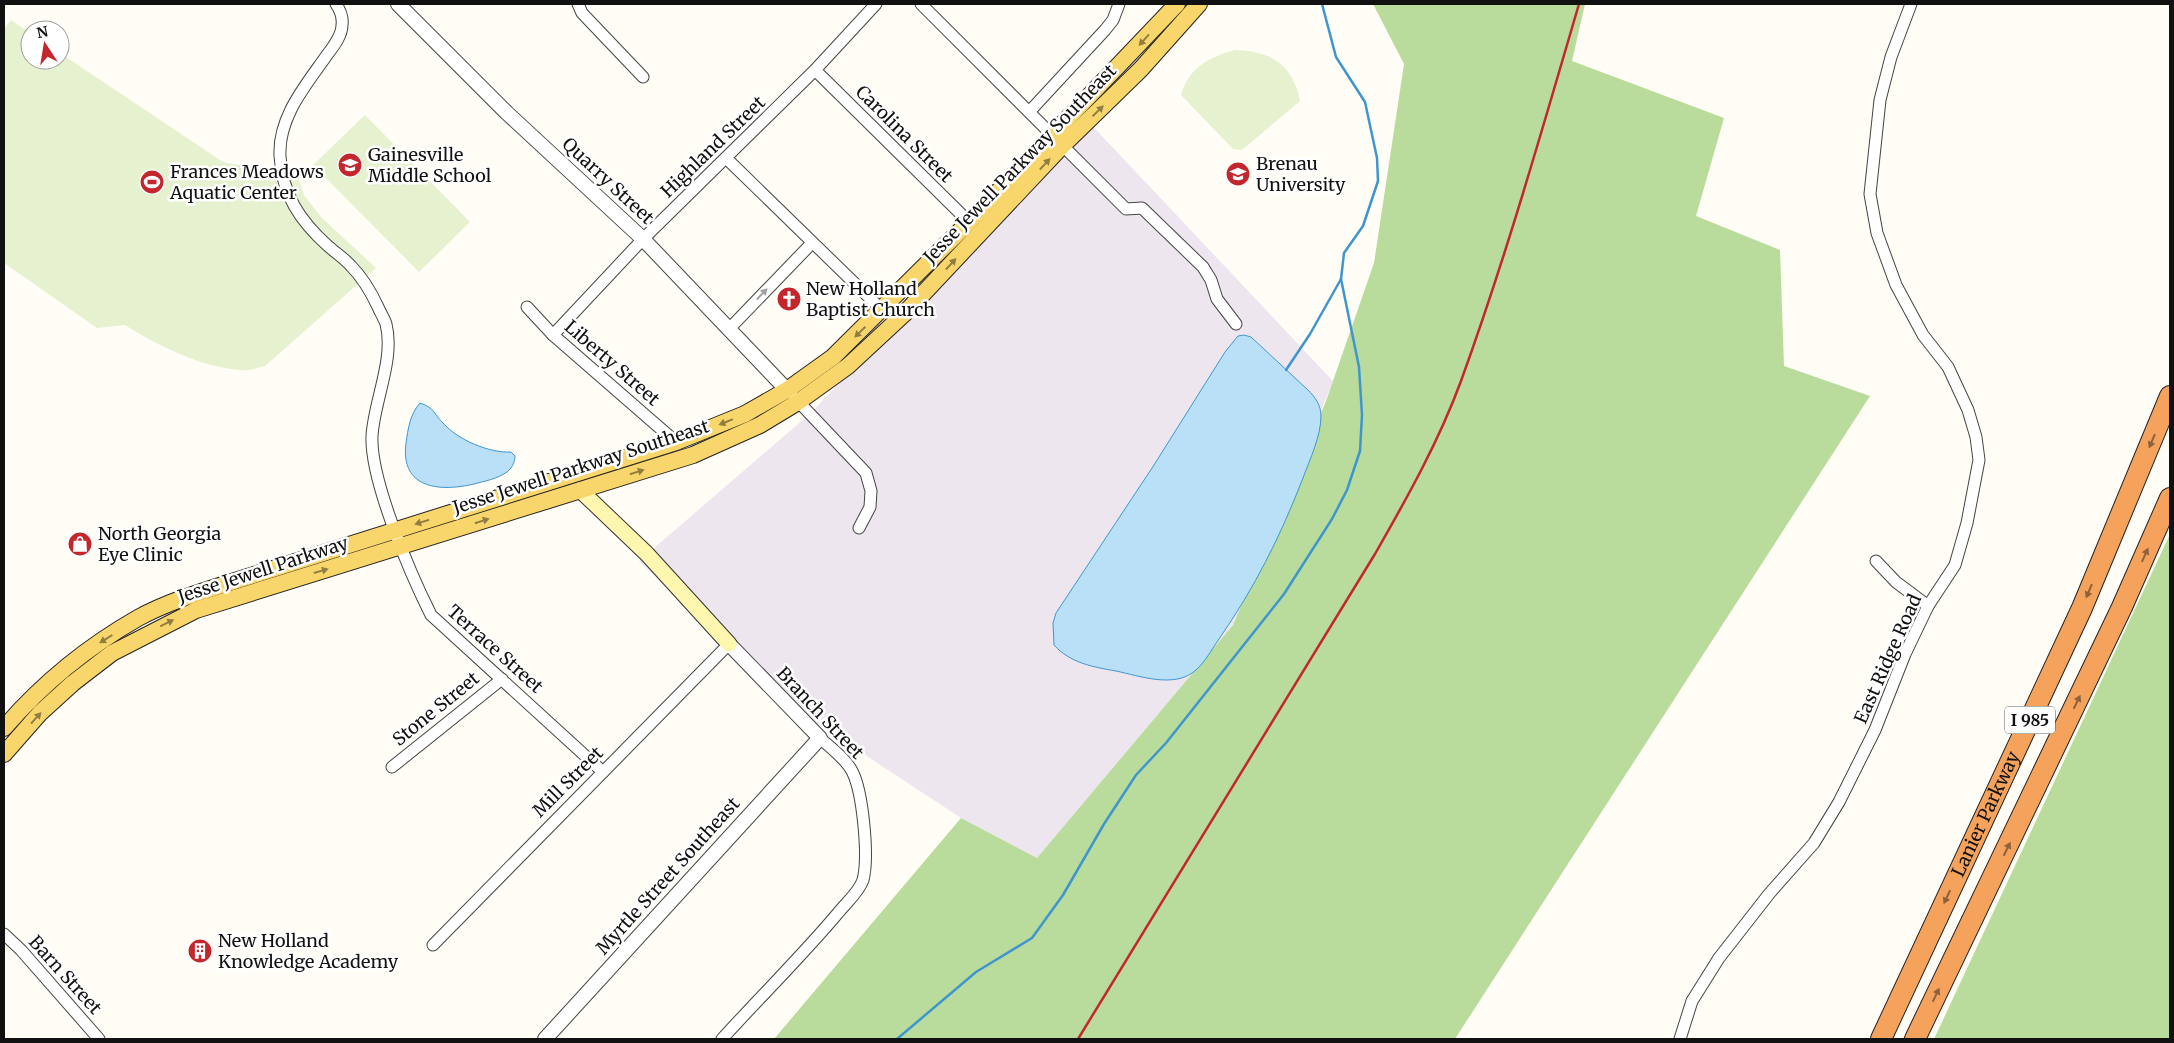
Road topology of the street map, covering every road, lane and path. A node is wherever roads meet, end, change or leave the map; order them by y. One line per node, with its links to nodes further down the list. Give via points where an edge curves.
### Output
1 (336, 4): 30 (street, Terrace Street, via 343,26 337,41 283,126 280,154 287,194 297,213 316,235 351,265 369,288 386,324 387,363 372,438 377,474)
2 (398, 4): 16 (street, Quarry Street, via 508,113)
3 (578, 4): 11 (street, via 582,14)
4 (876, 4): 10 (street, Highland Street)
5 (921, 4): 12 (street)
6 (1119, 4): 12 (street, via 1105,30)
7 (1177, 4): 13 (main road, Jesse Jewell Parkway Southeast, one-way to 13)
8 (1199, 4): 13 (main road, Jesse Jewell Parkway Southeast, one-way to 8, via 1141,69)
9 (1911, 4): 33 (street, East Ridge Road, via 1891,57 1880,100 1870,194 1877,233 1896,285 1923,335 1948,368 1968,410 1979,460 1955,565)
10 (816, 70): 14 (street, Highland Street); 15 (street, Carolina Street)
11 (643, 77)
12 (1030, 110): 13 (street)
13 (1058, 139): 15 (main road, Jesse Jewell Parkway Southeast); 20 (street, via 1069,154 1126,209 1142,208 1203,267 1217,299); 25 (main road, Jesse Jewell Parkway Southeast, one-way to 13, via 848,366 904,314)
14 (727, 159): 16 (street, Highland Street); 17 (street)
15 (969, 222): 19 (main road, Jesse Jewell Parkway Southeast)
16 (643, 239): 21 (street, Quarry Street); 22 (street, Highland Street)
17 (812, 243): 19 (street); 21 (street, one-way to 17)
18 (527, 307): 22 (street, Liberty Street)
19 (882, 310): 23 (main road, Jesse Jewell Parkway Southeast, one-way to 23, via 833,357)
20 (1236, 324)
21 (728, 329): 23 (street, Quarry Street)
22 (553, 335): 26 (street, Liberty Street)
23 (787, 390): 25 (street); 26 (main road, Jesse Jewell Parkway Southeast, one-way to 26, via 745,414)
24 (2170, 396): 47 (highway, Lanier Parkway / I 985, one-way to 47, via 2082,608)
25 (798, 402): 27 (main road, Jesse Jewell Parkway Southeast, one-way to 25, via 693,455 760,424); 29 (street, via 866,473 871,491 870,507)
26 (676, 442): 30 (main road, Jesse Jewell Parkway Southeast, one-way to 30)
27 (580, 490): 31 (main road, Jesse Jewell Parkway Southeast, one-way to 27); 34 (main road, Branch Street, via 646,554)
28 (2170, 498): 48 (highway, Lanier Parkway / I 985, one-way to 28, via 2122,607)
29 (859, 528)
30 (396, 530): 31 (street, Terrace Street); 36 (main road, Jesse Jewell Parkway, one-way to 36, via 182,599 139,618 65,667)
31 (402, 547): 35 (street, Terrace Street, via 431,615); 38 (main road, Jesse Jewell Parkway, one-way to 31, via 40,713 73,683 112,653 153,630 196,610)
32 (1876, 561): 33 (street, via 1896,582)
33 (1928, 606): 46 (street, East Ridge Road, via 1875,730 1839,802 1814,843 1719,958 1692,1001)
34 (729, 644): 37 (street, Branch Street); 40 (street, Mill Street)
35 (502, 679): 39 (street, Stone Street); 40 (street, Terrace Street)
36 (4, 728)
37 (820, 738): 44 (street, Myrtle Street Southeast); 45 (street, Branch Street, via 852,772 862,808 866,857 863,880 826,928)
38 (4, 754)
39 (392, 767)
40 (602, 772): 42 (street, Mill Street)
41 (4, 934): 43 (street, Barn Street)
42 (433, 945)
43 (99, 1039)
44 (545, 1039)
45 (722, 1039)
46 (1680, 1039)
47 (1881, 1039)
48 (1915, 1039)

